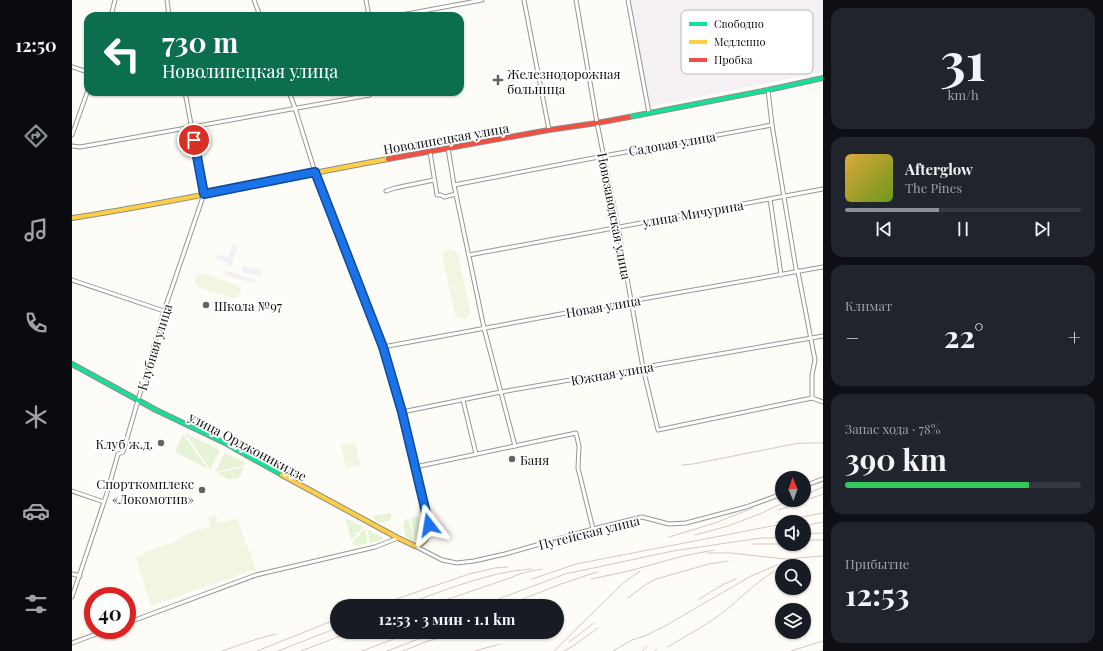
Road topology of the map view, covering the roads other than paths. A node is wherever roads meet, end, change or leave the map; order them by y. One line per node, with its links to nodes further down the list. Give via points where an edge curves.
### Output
1 (115, 0): 9 (street)
2 (167, 0): 10 (street)
3 (254, 0): 11 (street)
4 (366, 0): 12 (street)
5 (482, 0): 13 (street)
6 (524, 0): 27 (street)
7 (576, 0): 24 (street, Новозаводская улица)
8 (628, 0): 23 (street)
9 (112, 12)
10 (168, 12)
11 (258, 12)
12 (368, 12)
13 (418, 12)
14 (72, 66): 15 (street)
15 (84, 70)
16 (823, 78): 17 (street, Новолипецкая улица)
17 (768, 90): 23 (street, Новолипецкая улица); 25 (street)
18 (86, 96): 28 (street)
19 (186, 96): 26 (street, Клубная улица)
20 (290, 96): 22 (street)
21 (364, 96): 22 (street)
22 (295, 108): 26 (street); 33 (street)
23 (649, 113): 24 (street, Новолипецкая улица)
24 (598, 123): 27 (street, Новолипецкая улица); 32 (street, Новозаводская улица)
25 (772, 125): 32 (street, Садовая улица); 40 (street)
26 (192, 127): 29 (street, via 80,147); 38 (street, Клубная улица)
27 (549, 130): 30 (street, Новолипецкая улица)
28 (72, 135)
29 (72, 146)
30 (448, 148): 31 (street, Новолипецкая улица); 35 (street)
31 (430, 152): 33 (street, Новолипецкая улица); 34 (street)
32 (604, 156): 35 (street, Садовая улица); 43 (street, Новозаводская улица)
33 (315, 172): 38 (street, Новолипецкая улица); 54 (street)
34 (434, 180): 37 (street); 39 (street, via 437,195 444,197)
35 (454, 185): 39 (street)
36 (823, 189): 40 (street, улица Мичурина)
37 (386, 191)
38 (204, 194): 42 (street, Новолипецкая улица); 50 (street, Клубная улица)
39 (456, 194): 44 (street)
40 (784, 197): 41 (street, улица Мичурина); 46 (street)
41 (770, 200): 43 (street, улица Мичурина); 47 (street)
42 (72, 218)
43 (618, 227): 44 (street, улица Мичурина); 49 (street, Новозаводская улица)
44 (469, 254): 51 (street)
45 (823, 267): 46 (street, Новая улица)
46 (798, 272): 47 (street, Новая улица); 53 (street)
47 (780, 275): 49 (street, Новая улица)
48 (72, 280): 50 (street)
49 (631, 300): 51 (street, Новая улица); 56 (street, Новозаводская улица)
50 (164, 311): 59 (street, Клубная улица)
51 (484, 328): 54 (street, Новая улица); 57 (street)
52 (823, 336): 53 (street, Южная улица)
53 (810, 338): 56 (street, Южная улица); 58 (street, via 815,360)
54 (383, 347): 62 (street)
55 (72, 364): 59 (street, улица Орджоникидзе)
56 (643, 368): 57 (street, Южная улица); 58 (street, Новозаводская улица, via 658,430)
57 (501, 392): 60 (street, Южная улица); 63 (street)
58 (812, 398): 61 (street)
59 (138, 400): 70 (street, Клубная улица, via 123,452 118,454); 72 (street, улица Орджоникидзе, via 223,442)
60 (463, 400): 62 (street, Южная улица); 64 (street)
61 (823, 402)
62 (402, 412): 65 (street)
63 (515, 446): 64 (street); 71 (street, via 576,433 579,446 578,468)
64 (476, 454): 65 (street)
65 (415, 467): 73 (street, via 430,532 424,544)
66 (823, 479): 67 (street)
67 (811, 483)
68 (72, 491): 70 (street)
69 (775, 497): 71 (street, Путейская улица, via 686,523 669,524 642,517)
70 (104, 502): 75 (street, Клубная улица)
71 (593, 529): 73 (street, Путейская улица, via 474,562 456,563 442,560)
72 (398, 538): 73 (street, улица Орджоникидзе); 77 (street, via 375,547 256,575)
73 (415, 546)
74 (72, 574): 75 (street)
75 (80, 576): 76 (street, Клубная улица)
76 (72, 597)
77 (136, 620)
78 (84, 639): 79 (street)
79 (72, 643)

